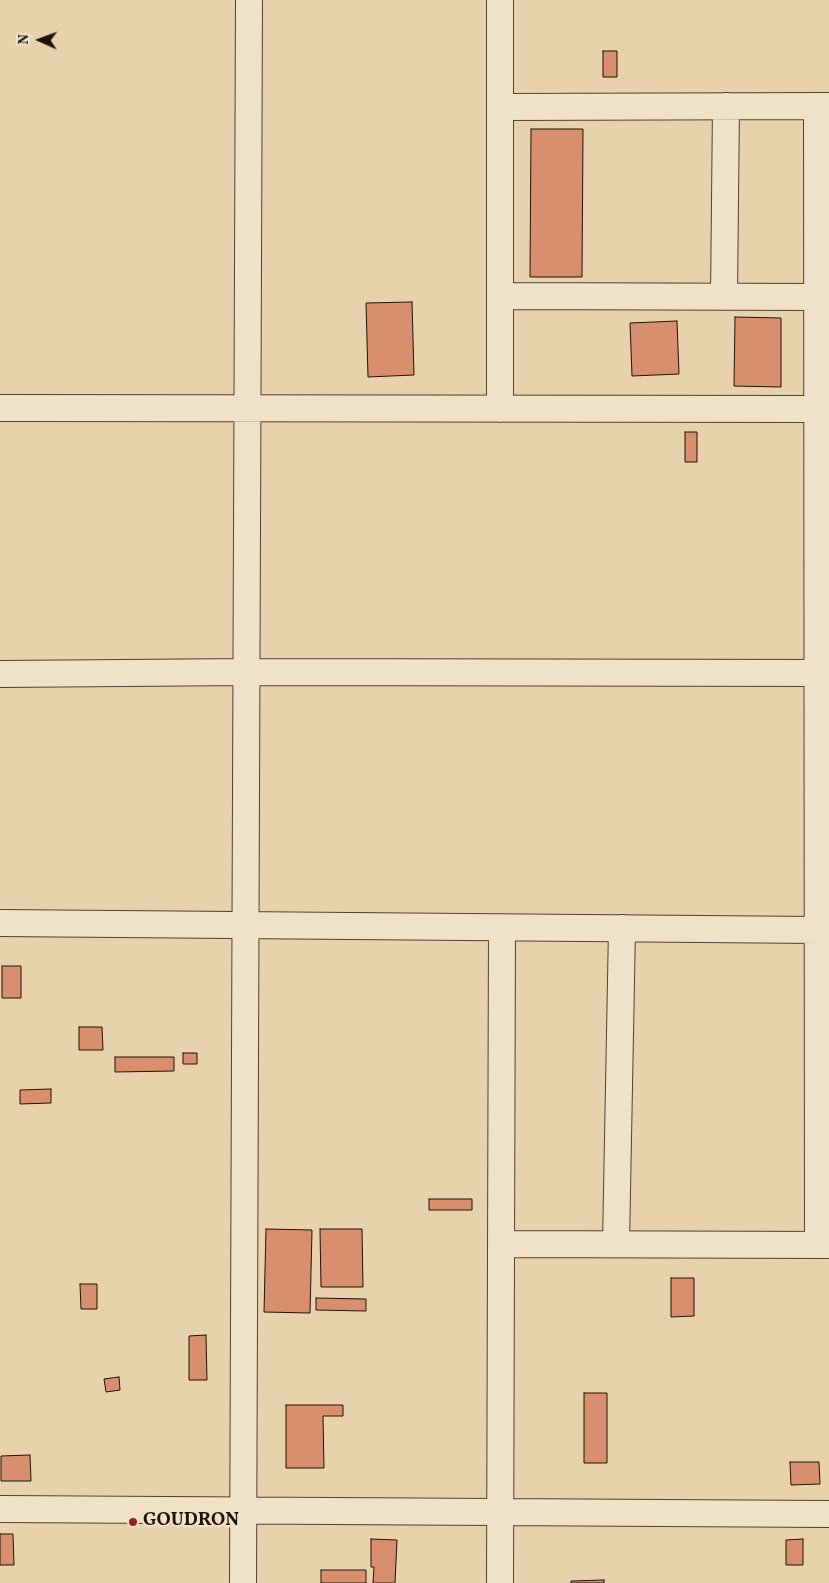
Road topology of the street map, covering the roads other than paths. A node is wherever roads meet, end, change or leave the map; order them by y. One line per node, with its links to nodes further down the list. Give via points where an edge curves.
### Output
1 (249, 0): 10 (street)
2 (500, 0): 3 (street)
3 (500, 106): 4 (street); 6 (street)
4 (726, 106): 5 (street); 7 (street)
5 (823, 106): 8 (street)
6 (500, 296): 7 (street); 11 (street)
7 (724, 296): 8 (street)
8 (818, 297): 12 (street)
9 (0, 408): 10 (street)
10 (248, 408): 11 (street); 13 (street)
11 (500, 409): 12 (street)
12 (817, 409): 14 (street)
13 (247, 672): 14 (street); 15 (street); 17 (street)
14 (823, 673): 20 (street)
15 (0, 674)
16 (0, 923): 17 (street)
17 (246, 925): 18 (street); 25 (street)
18 (502, 928): 19 (street); 21 (street)
19 (622, 928): 20 (street); 22 (street)
20 (818, 930): 23 (street)
21 (501, 1244): 22 (street); 26 (street)
22 (616, 1244): 23 (street)
23 (823, 1244)
24 (0, 1509): 25 (street)
25 (244, 1510): 26 (street); 28 (street)
26 (501, 1512): 27 (street); 29 (street)
27 (829, 1514)
28 (243, 1583)
29 (500, 1583)

